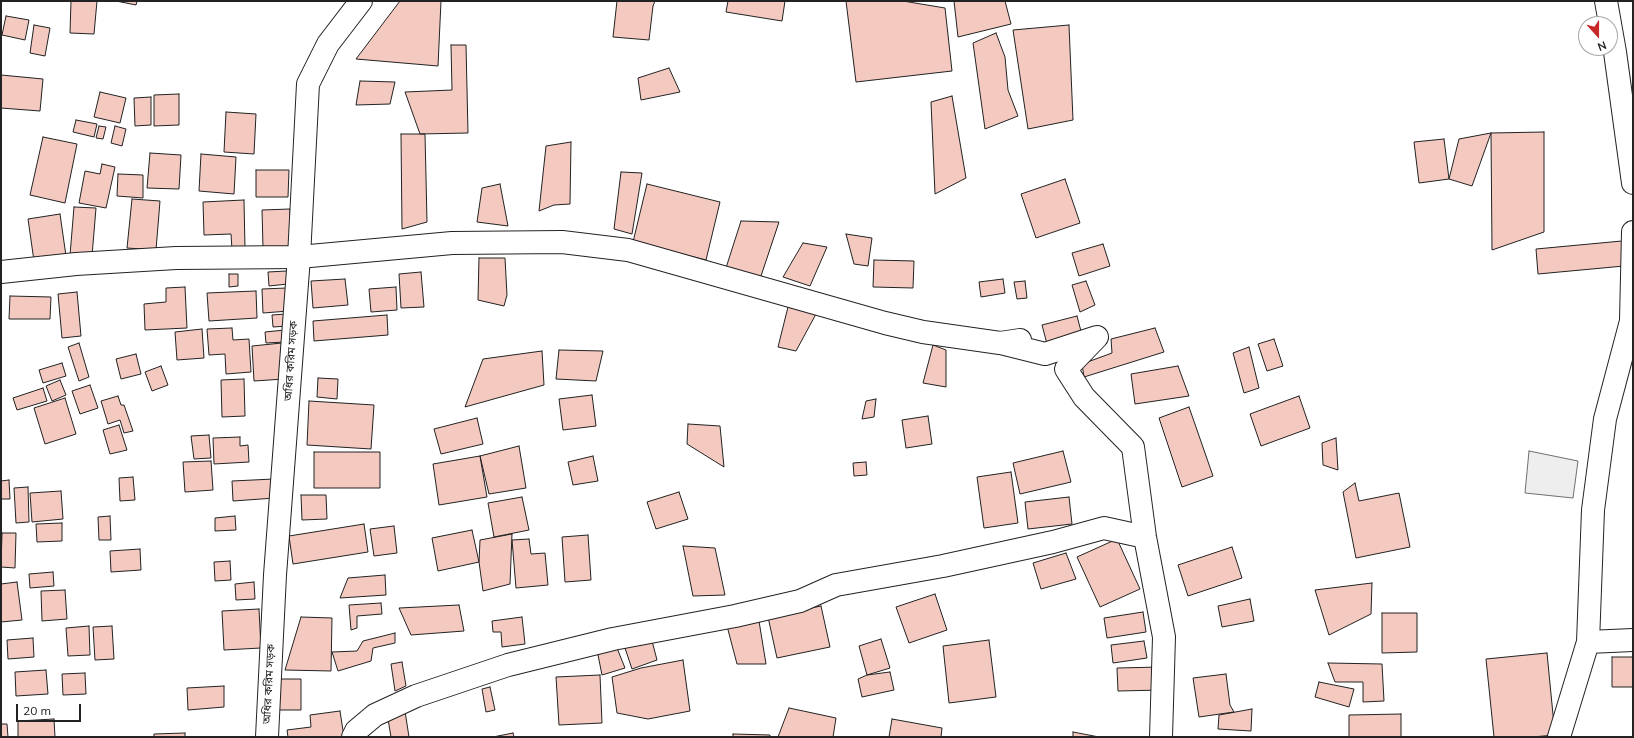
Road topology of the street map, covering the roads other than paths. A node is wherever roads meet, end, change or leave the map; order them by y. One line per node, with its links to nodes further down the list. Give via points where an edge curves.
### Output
1 (360, 1): 5 (street, অধির করিম সড়ক, via 328,44 308,84)
2 (1606, 1): 3 (street)
3 (1633, 183)
4 (1633, 232): 9 (street, via 1631,321 1605,419 1593,510)
5 (299, 257): 6 (street, via 153,260 76,264); 7 (street, via 452,243 569,243 628,250 885,324 923,332 1010,342 1045,354 1097,337 1066,369 1084,397 1133,447); 10 (street, অধির করিম সড়ক, via 275,575)
6 (1, 272)
7 (1145, 537): 11 (street, via 1104,528 942,566 836,585 800,601 613,639 508,665 416,696 374,715); 12 (street, via 1164,637)
8 (1633, 640): 9 (street)
9 (1588, 642): 13 (street)
10 (267, 737)
11 (353, 737)
12 (1160, 737)
13 (1559, 737)

